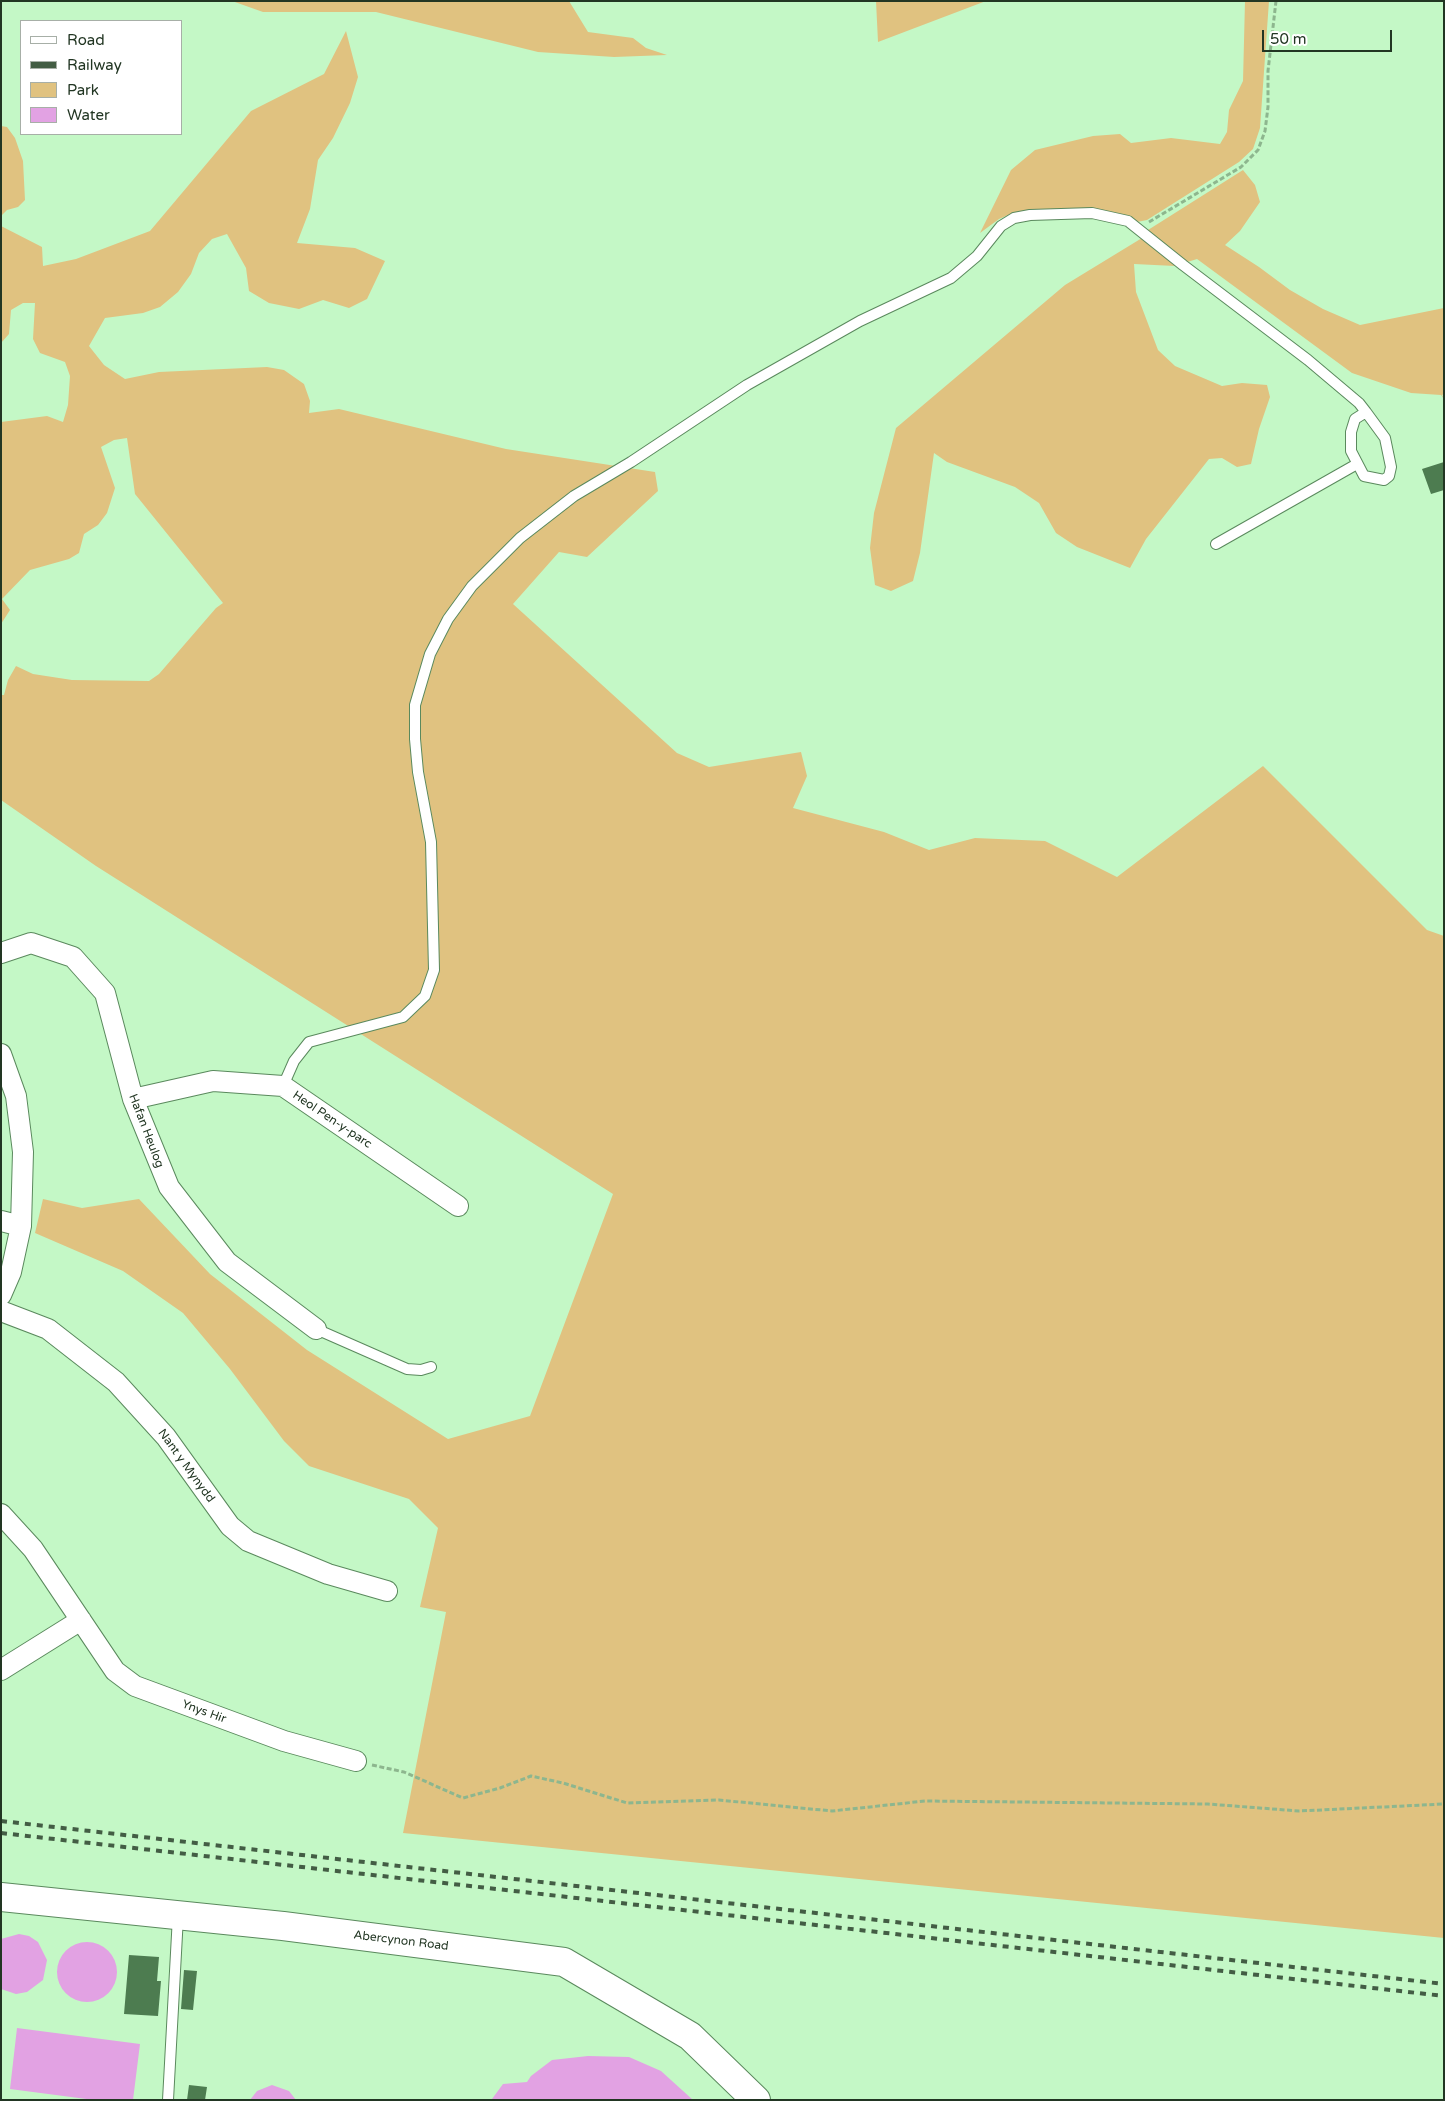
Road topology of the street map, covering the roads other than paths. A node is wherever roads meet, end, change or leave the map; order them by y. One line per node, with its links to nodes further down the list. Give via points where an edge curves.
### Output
1 (1366, 412): 2 (lane, via 1355,419 1351,432 1351,451); 2 (lane, via 1385,438 1390,457 1389,476 1384,480 1364,476); 6 (lane, via 1308,360 1128,221 1092,213 1030,215 1014,218 1001,226 977,256 952,278 860,321 747,385 574,496 520,538 472,586 448,619 430,654 415,705 418,772 431,851 434,970 425,996 404,1017 309,1042 294,1060)
2 (1358, 464): 3 (lane)
3 (1216, 544)
4 (1, 953): 7 (street, Hafan Heulog, via 31,943 73,958 105,993)
5 (1, 1054): 10 (street, via 16,1096 23,1152)
6 (283, 1086): 7 (street, Heol Pen-y-parc, via 213,1081); 8 (street, Heol Pen-y-parc)
7 (133, 1099): 13 (street, Hafan Heulog, via 169,1187 227,1262)
8 (458, 1206)
9 (1, 1221): 10 (street)
10 (21, 1226): 11 (street, via 11,1272)
11 (1, 1295)
12 (1, 1310): 16 (street, Nant y Mynydd, via 48,1329 116,1382 166,1437 230,1526 248,1541 328,1574)
13 (316, 1329): 14 (lane, via 407,1369)
14 (431, 1367)
15 (1, 1514): 17 (street, Ynys Hir, via 33,1549)
16 (387, 1591)
17 (81, 1620): 18 (street); 19 (street, Ynys Hir, via 115,1671 135,1686 284,1741)
18 (1, 1670)
19 (356, 1761)
20 (1, 1897): 21 (street, Abercynon Road)
21 (178, 1915): 22 (lane); 23 (street, Abercynon Road, via 564,1962 690,2036)
22 (168, 2100)
23 (756, 2100)

